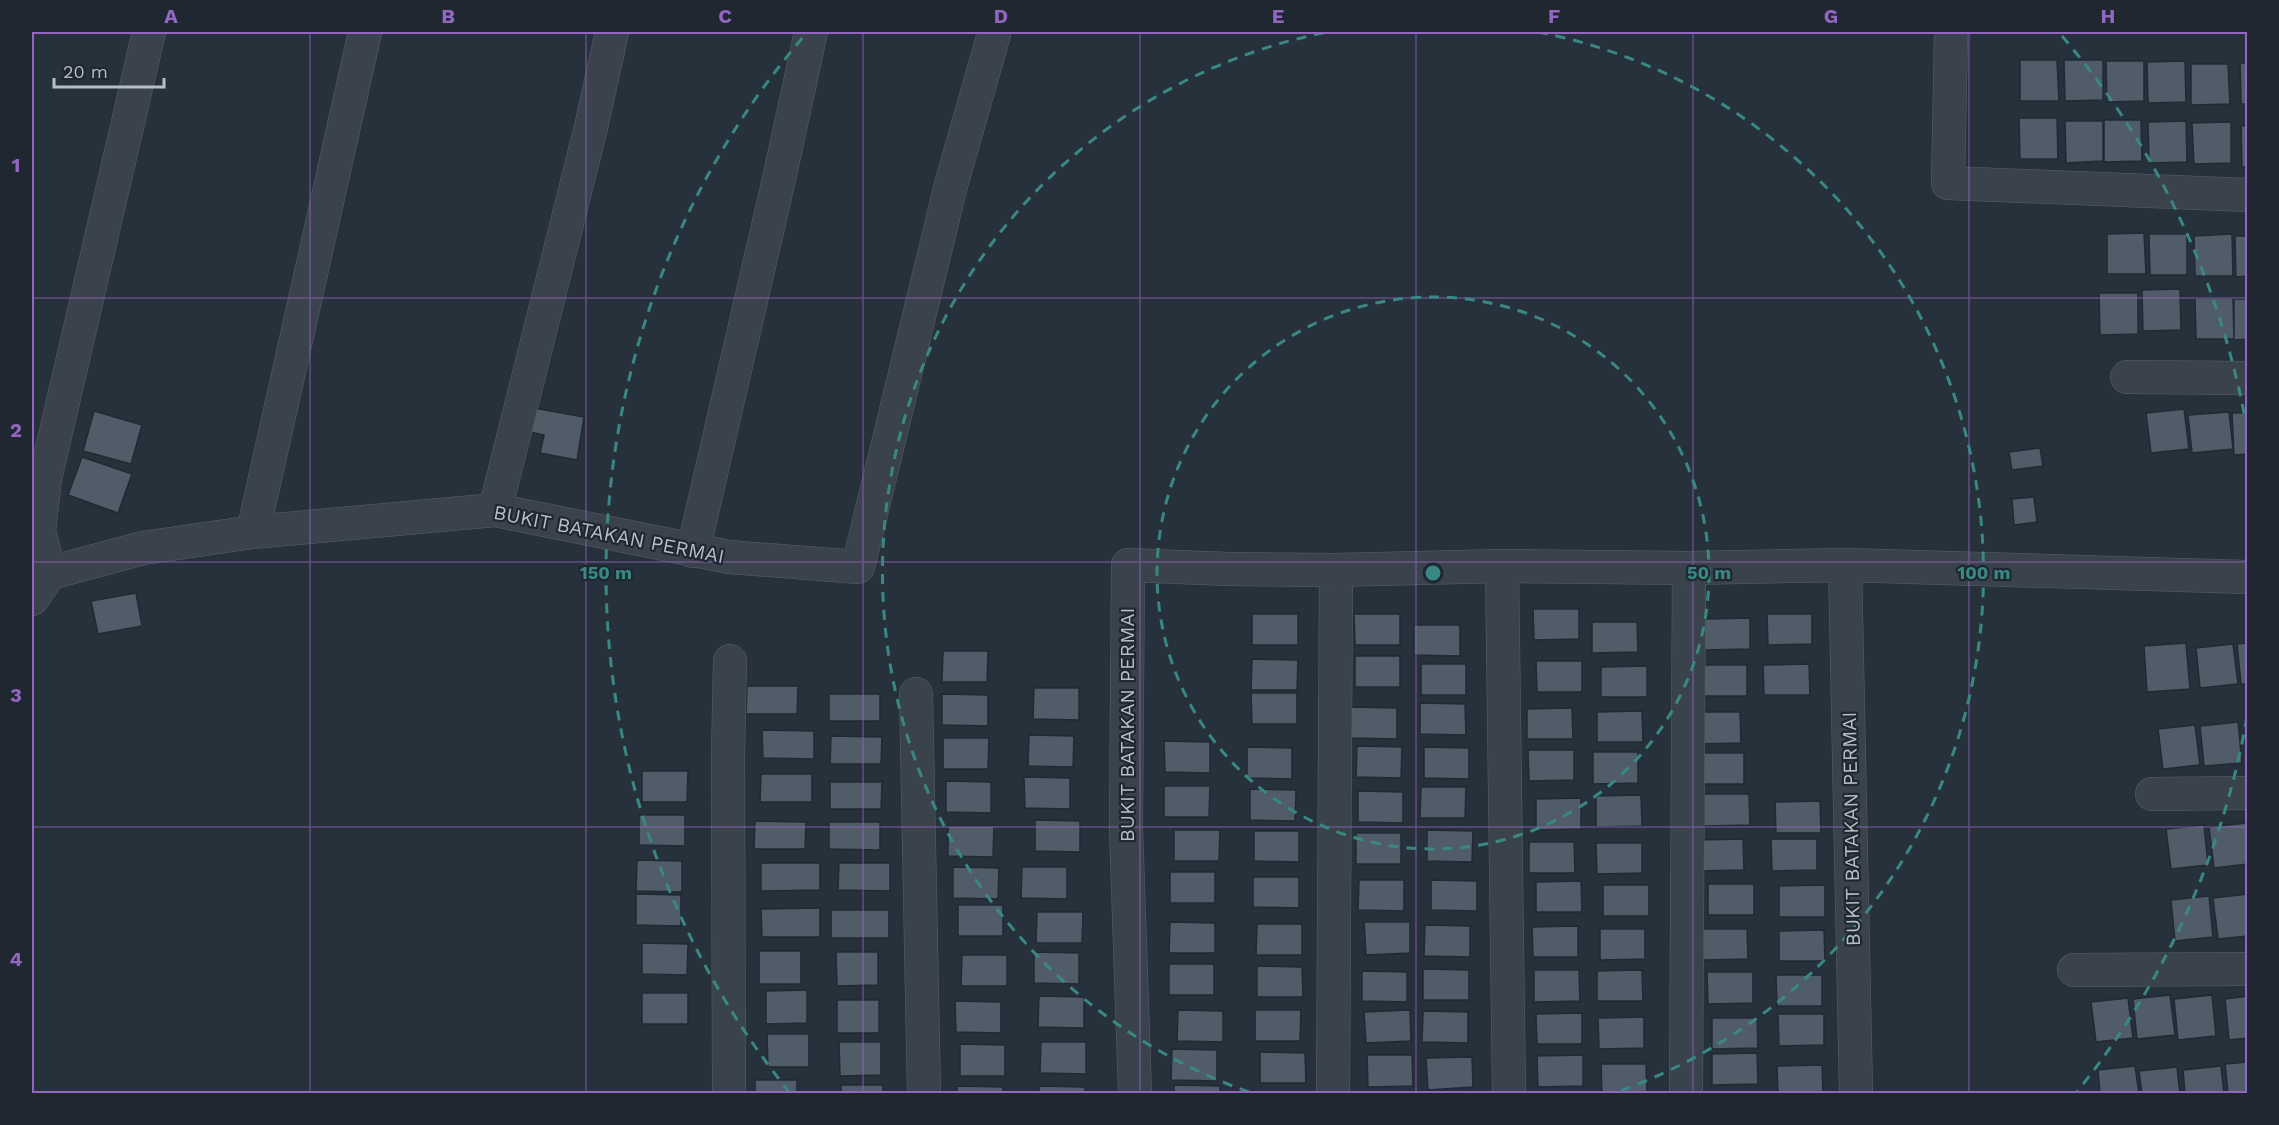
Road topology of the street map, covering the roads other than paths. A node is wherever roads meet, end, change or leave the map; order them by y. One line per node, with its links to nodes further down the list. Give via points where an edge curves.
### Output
1 (149, 32): 18 (street, via 45,479)
2 (365, 32): 11 (street)
3 (612, 32): 10 (street)
4 (811, 32): 12 (street)
5 (1951, 32): 7 (street, via 1948,183)
6 (994, 34): 12 (street, BUKIT BATAKAN PERMAI, via 951,185 858,567)
7 (2247, 195)
8 (2127, 377): 9 (street)
9 (2247, 378)
10 (495, 510): 11 (street, BUKIT BATAKAN PERMAI); 12 (street, BUKIT BATAKAN PERMAI)
11 (254, 532): 18 (street, BUKIT BATAKAN PERMAI, via 143,548)
12 (693, 551)
13 (1845, 565): 15 (street, BUKIT BATAKAN PERMAI); 17 (street, BUKIT BATAKAN PERMAI); 31 (street, BUKIT BATAKAN PERMAI)
14 (1502, 566): 15 (street, BUKIT BATAKAN PERMAI); 16 (street, BUKIT BATAKAN PERMAI); 29 (street)
15 (1689, 568): 30 (street)
16 (1336, 570): 27 (street, BUKIT BATAKAN PERMAI, via 1128,565 1126,827); 28 (street)
17 (2247, 577)
18 (38, 578)
19 (730, 661): 25 (street)
20 (916, 694): 26 (street)
21 (2247, 793): 22 (street)
22 (2152, 794)
23 (2247, 969): 24 (street)
24 (2074, 970)
25 (729, 1094)
26 (924, 1094)
27 (1135, 1094)
28 (1333, 1094)
29 (1509, 1094)
30 (1686, 1094)
31 (1856, 1094)

